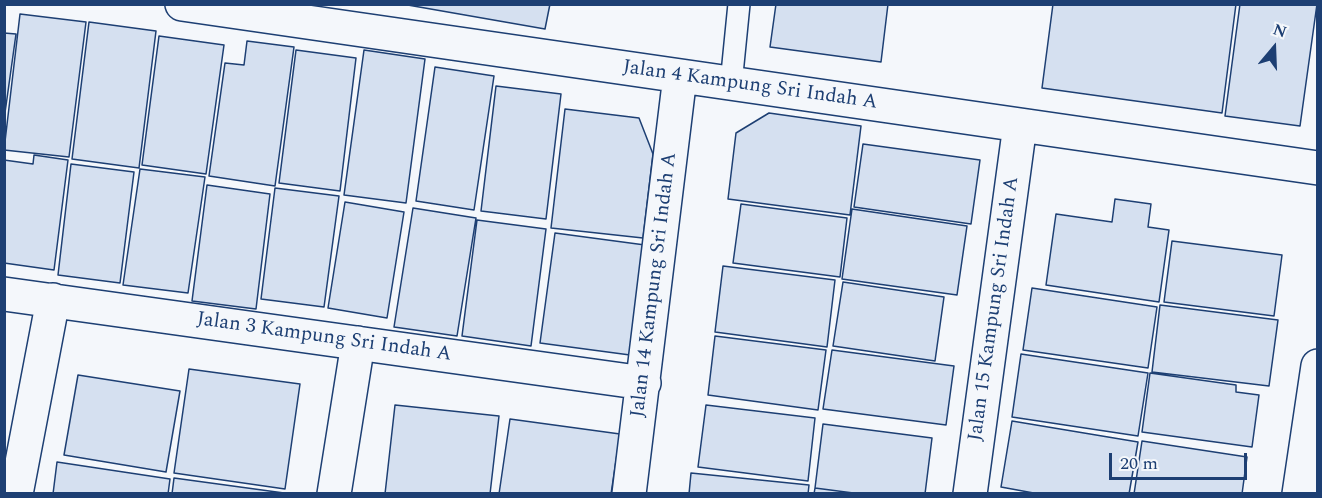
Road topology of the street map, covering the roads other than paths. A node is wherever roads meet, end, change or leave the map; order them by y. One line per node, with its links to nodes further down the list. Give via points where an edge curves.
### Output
1 (182, 4): 3 (street, Jalan 4 Kampung Sri Indah A)
2 (739, 4): 4 (lane)
3 (680, 76): 4 (street, Jalan 4 Kampung Sri Indah A); 11 (street, Jalan 14 Kampung Sri Indah A)
4 (731, 84): 5 (street, Jalan 4 Kampung Sri Indah A)
5 (1020, 125): 6 (street, Jalan 4 Kampung Sri Indah A); 15 (street, Jalan 15 Kampung Sri Indah A)
6 (1317, 168)
7 (4, 294): 8 (street, Jalan 3 Kampung Sri Indah A)
8 (53, 300): 9 (street, Jalan 3 Kampung Sri Indah A); 12 (street)
9 (358, 343): 11 (street, Jalan 3 Kampung Sri Indah A); 13 (street)
10 (1317, 366): 16 (street)
11 (644, 383): 14 (street, Jalan 14 Kampung Sri Indah A)
12 (16, 494)
13 (334, 494)
14 (629, 494)
15 (970, 494)
16 (1299, 494)

